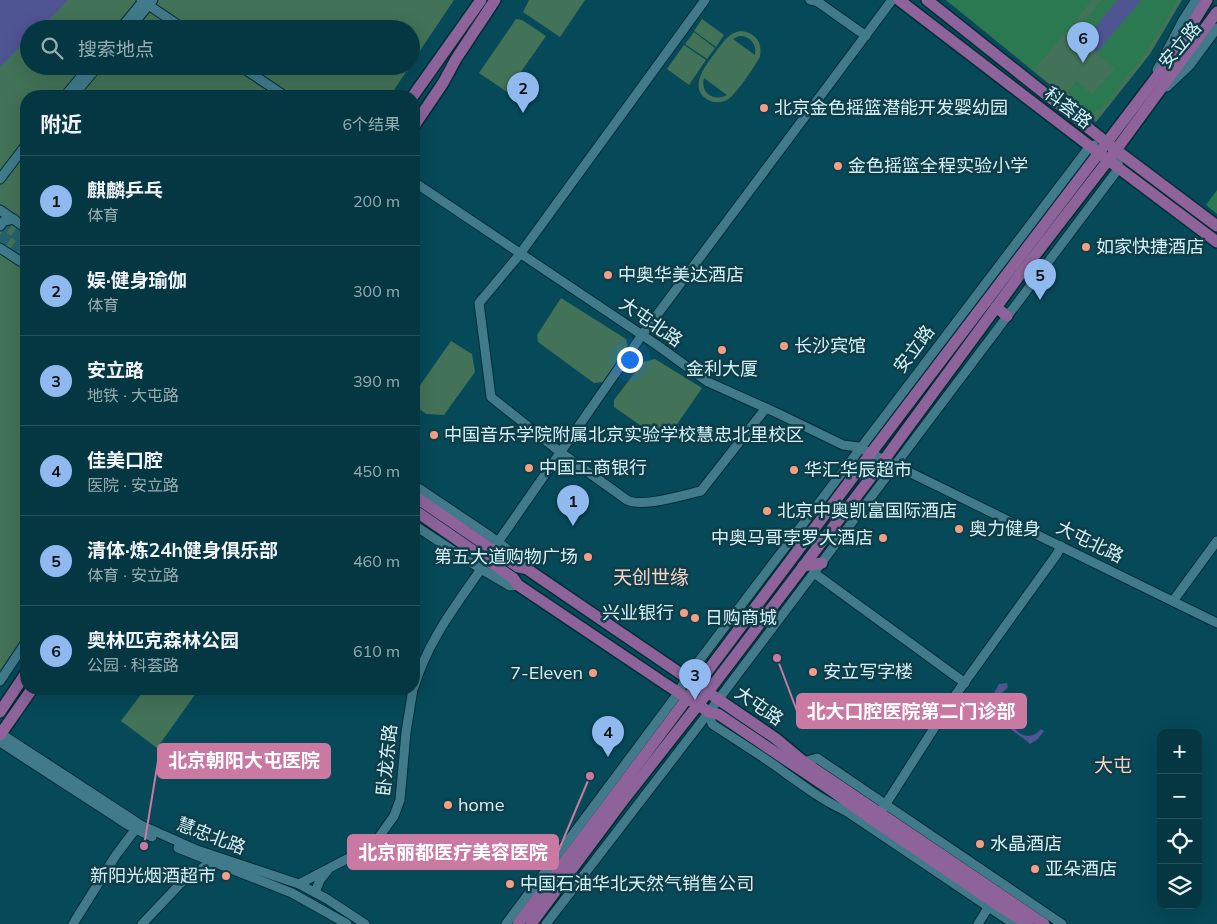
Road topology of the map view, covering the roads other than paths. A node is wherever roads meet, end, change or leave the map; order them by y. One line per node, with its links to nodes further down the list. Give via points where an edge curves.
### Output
1 (481, 0): 24 (main road)
2 (495, 0): 27 (main road)
3 (705, 0): 44 (street)
4 (810, 0): 16 (street, via 818,2)
5 (892, 0): 16 (street)
6 (899, 0): 29 (main road, 科荟路)
7 (927, 0): 28 (main road, 科荟路)
8 (1196, 0): 25 (street, 安立路)
9 (1207, 0): 25 (main road, 安立路)
10 (146, 1): 12 (street); 13 (street); 14 (street)
11 (1217, 12): 26 (main road, 安立路)
12 (128, 20)
13 (134, 20)
14 (172, 20)
15 (1217, 28): 17 (street, 安立路)
16 (866, 36): 48 (street)
17 (1213, 41): 26 (street, 安立路)
18 (82, 75): 21 (street)
19 (90, 75): 22 (street)
20 (254, 75): 23 (street)
21 (70, 90)
22 (78, 90)
23 (276, 90)
24 (417, 90)
25 (1147, 90): 28 (main road, 安立路)
26 (1148, 105): 28 (main road, 安立路)
27 (420, 117)
28 (1111, 146): 29 (main road, 安立路); 31 (main road, 安立路); 33 (street); 41 (main road, 科荟路)
29 (1094, 149): 31 (main road, 科荟路); 50 (main road, 安立路, via 955,344)
30 (20, 153): 34 (street)
31 (1108, 160): 33 (main road, 科荟路); 46 (main road, 安立路)
32 (20, 162): 36 (street)
33 (1119, 168): 42 (main road, 科荟路); 47 (street)
34 (0, 179)
35 (420, 186): 44 (street, 大屯北路)
36 (0, 187)
37 (0, 210): 38 (street)
38 (14, 219): 39 (street); 40 (street, via 4,221)
39 (20, 224)
40 (0, 226)
41 (1217, 226)
42 (1217, 242)
43 (0, 248): 45 (street)
44 (520, 254): 48 (street, 大屯北路); 51 (street, via 479,303 491,397)
45 (20, 261)
46 (996, 308): 47 (main road); 52 (main road, 安立路)
47 (1008, 316): 53 (street)
48 (642, 335): 49 (street, 大屯北路, via 708,382); 51 (street)
49 (766, 408): 50 (street, 大屯北路, via 843,445); 51 (street, via 701,491 687,496 632,503)
50 (866, 451): 52 (street, 大屯北路); 58 (main road, 安立路); 59 (street, 安立路)
51 (560, 452): 61 (street)
52 (884, 460): 53 (street, 大屯北路); 64 (main road, 安立路)
53 (895, 465): 62 (street, 大屯北路); 63 (street)
54 (420, 489): 61 (street, 大屯路)
55 (420, 500): 66 (main road, 大屯路, via 518,567)
56 (420, 514): 68 (main road, 大屯路, via 513,578)
57 (420, 529): 65 (street, 大屯路)
58 (812, 532): 59 (main road); 77 (main road, 安立路)
59 (790, 540): 73 (street, 安立路)
60 (1217, 541): 69 (street)
61 (498, 542): 66 (street, 大屯路, via 519,558)
62 (1061, 546): 69 (street, 大屯北路); 76 (street)
63 (822, 563): 64 (main road); 67 (street)
64 (803, 566): 78 (main road, 安立路)
65 (481, 569): 68 (street, 大屯路, via 510,586); 72 (street, 卧龙东路, via 431,643)
66 (527, 569): 73 (main road, 大屯路)
67 (814, 573): 76 (street); 82 (street)
68 (518, 585): 81 (main road, 大屯路)
69 (1173, 601): 70 (street, 大屯北路)
70 (1217, 623)
71 (20, 651): 74 (street)
72 (420, 669)
73 (686, 678): 77 (main road, 大屯路); 81 (street, 安立路)
74 (0, 681)
75 (20, 682): 84 (main road)
76 (963, 682): 87 (street)
77 (698, 685): 78 (main road, 大屯路); 81 (main road, 安立路)
78 (708, 692): 82 (main road, 大屯路); 83 (main road, 安立路)
79 (28, 695): 86 (main road)
80 (413, 695): 90 (street, 卧龙东路, via 397,809 372,844)
81 (684, 695): 83 (main road, 大屯路); 98 (street, 安立路); 99 (main road, 安立路)
82 (718, 699): 85 (street); 87 (main road, 大屯路, via 804,762)
83 (698, 705): 85 (main road, 大屯路); 100 (main road)
84 (0, 712)
85 (709, 712): 87 (main road, 大屯路, via 718,714 831,790); 93 (street, via 712,724 807,789); 101 (street)
86 (0, 736): 88 (street, 慧忠北路); 91 (street, 慧忠北路, via 141,826 197,850)
87 (878, 810): 93 (main road, 大屯路); 105 (main road, 大屯路); 106 (street)
88 (135, 830): 89 (street, 慧忠北路); 94 (street)
89 (211, 862): 95 (street, via 181,883); 96 (street, 慧忠北路, via 292,893)
90 (335, 866): 91 (street, 卧龙东路); 92 (street, 卧龙东路, via 324,874)
91 (299, 884): 92 (street, 慧忠北路)
92 (315, 892): 97 (street, 慧忠北路)
93 (991, 904): 102 (street); 103 (street); 104 (main road, 大屯路)
94 (73, 924)
95 (142, 924)
96 (347, 924)
97 (365, 924)
98 (506, 924)
99 (518, 924)
100 (531, 924)
101 (546, 924)
102 (978, 924)
103 (1014, 924)
104 (1028, 924)
105 (1044, 924)
106 (1062, 924)

